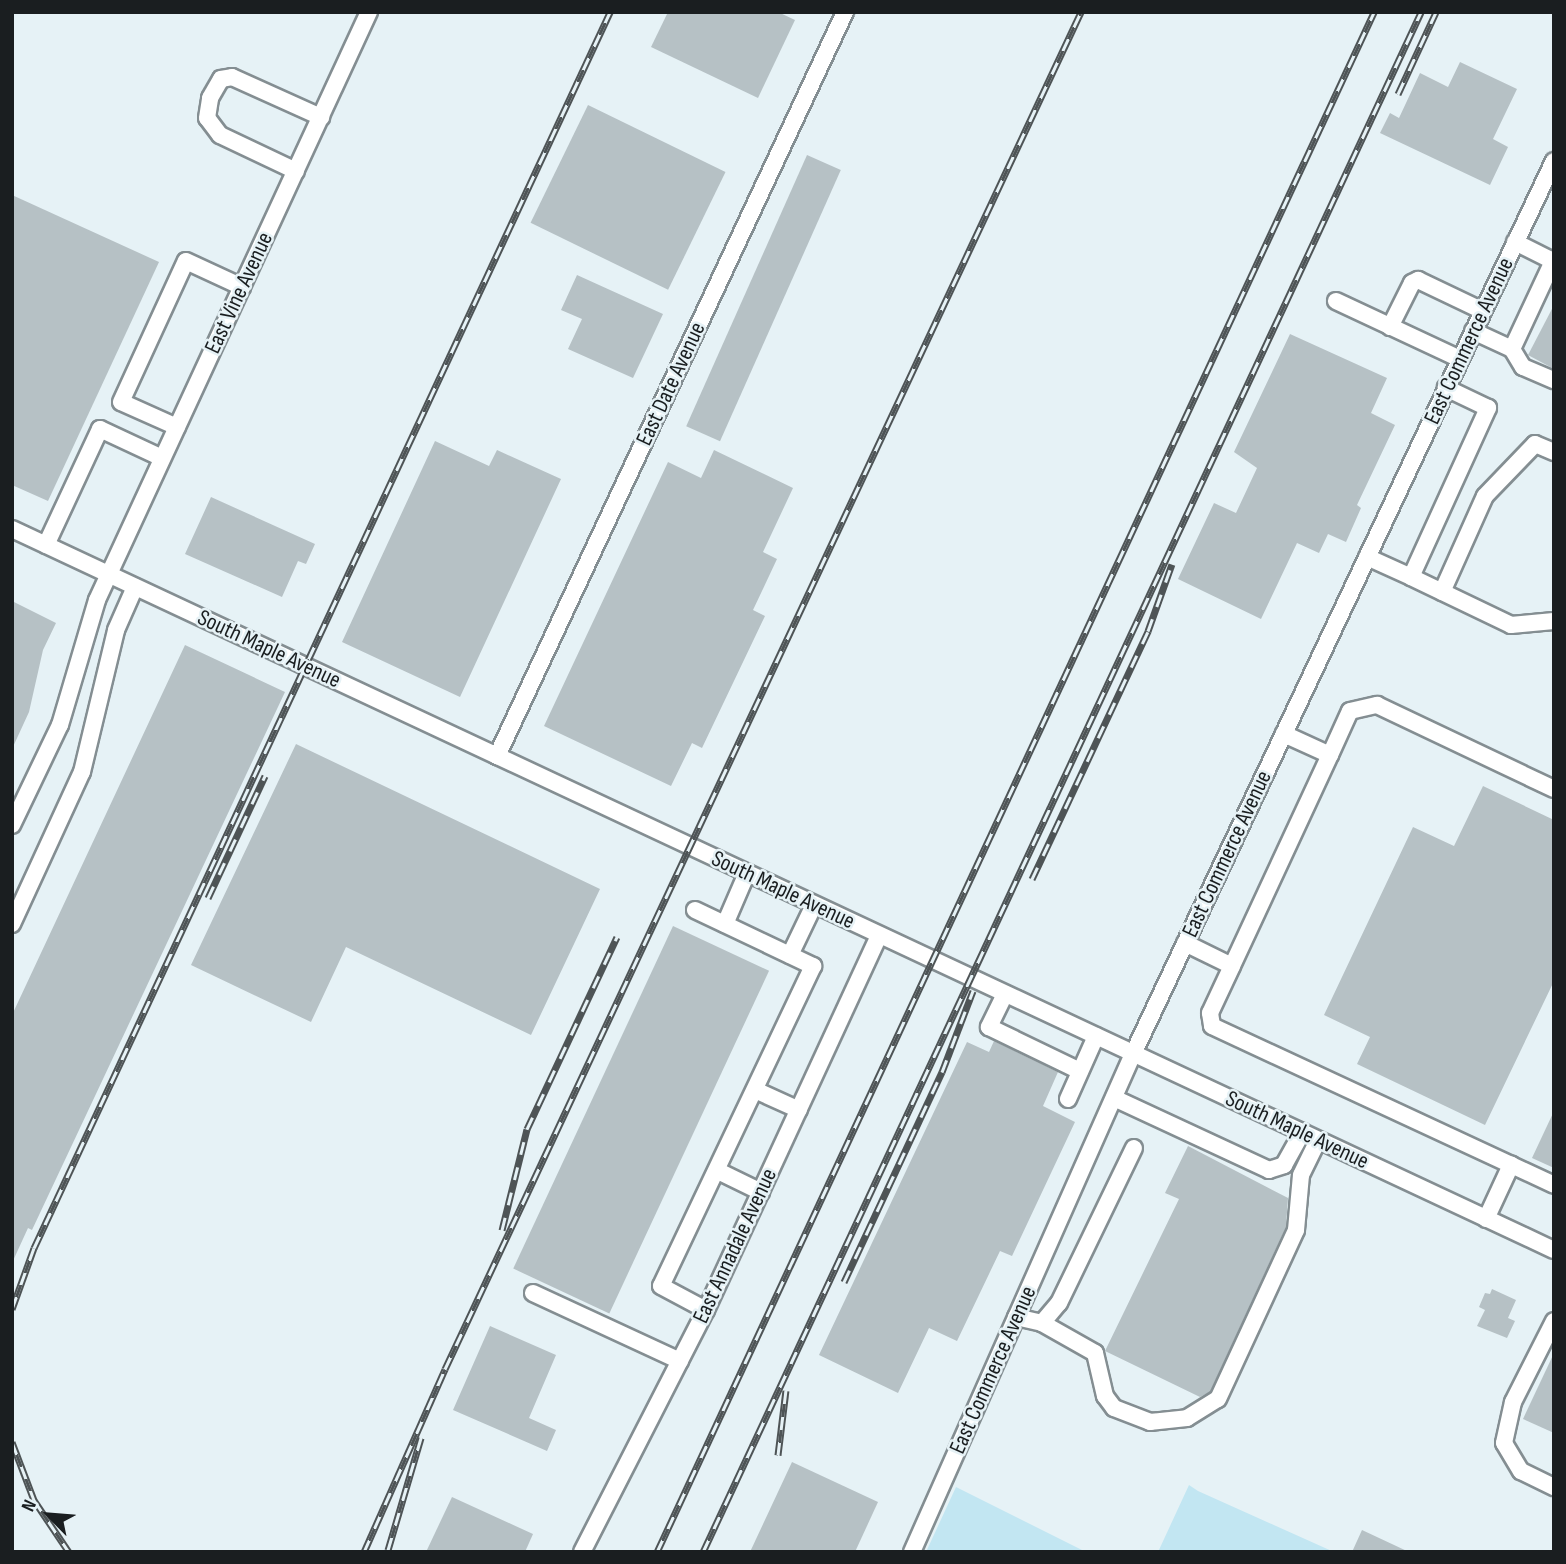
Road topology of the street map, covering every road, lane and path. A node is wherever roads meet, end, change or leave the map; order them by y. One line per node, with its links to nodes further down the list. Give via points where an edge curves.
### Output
1 (369, 12): 3 (street, East Vine Avenue)
2 (845, 12): 30 (street, East Date Avenue)
3 (321, 117): 5 (street, East Vine Avenue); 5 (street, via 232,77 221,79 210,98 207,118 220,135)
4 (1554, 161): 6 (street, East Commerce Avenue)
5 (296, 171): 8 (street, East Vine Avenue)
6 (1515, 243): 7 (street); 10 (street, East Commerce Avenue)
7 (1553, 260): 13 (street)
8 (242, 287): 17 (street, East Vine Avenue); 17 (street, via 187,261 132,378 121,402)
9 (1336, 301): 11 (street)
10 (1483, 311): 11 (street, via 1418,280 1412,283); 12 (street, East Commerce Avenue)
11 (1390, 327): 14 (street)
12 (1474, 331): 13 (street); 14 (street, East Commerce Avenue)
13 (1511, 349): 15 (street, via 1523,367)
14 (1460, 359): 16 (street, East Commerce Avenue)
15 (1554, 380)
16 (1446, 388): 22 (street, East Commerce Avenue); 24 (street, via 1488,408)
17 (177, 427): 19 (street, East Vine Avenue)
18 (1554, 452): 26 (street, via 1535,444 1485,496)
19 (162, 458): 21 (street, via 100,429); 23 (street, East Vine Avenue)
20 (12, 529): 21 (street, South Maple Avenue)
21 (46, 545): 23 (street, South Maple Avenue)
22 (1367, 557): 24 (street); 28 (street, East Commerce Avenue)
23 (109, 574): 25 (street, South Maple Avenue); 32 (street, East Vine Avenue, via 60,725)
24 (1411, 577): 26 (street)
25 (135, 587): 30 (street, South Maple Avenue); 36 (street, via 116,630 82,772)
26 (1442, 592): 27 (street, via 1511,625)
27 (1554, 621)
28 (1284, 734): 29 (street); 39 (street, East Commerce Avenue)
29 (1330, 755): 31 (street, via 1350,711 1377,705); 41 (street)
30 (497, 756): 33 (street, South Maple Avenue)
31 (1554, 789)
32 (12, 825)
33 (747, 873): 34 (street, South Maple Avenue); 37 (street)
34 (814, 905): 38 (street, South Maple Avenue); 40 (street)
35 (695, 910): 37 (street)
36 (12, 924)
37 (724, 924): 40 (street)
38 (879, 935): 42 (street, South Maple Avenue); 49 (street, East Annadale Avenue)
39 (1185, 943): 41 (street); 44 (street, East Commerce Avenue)
40 (790, 955): 46 (street, via 813,966)
41 (1232, 966): 53 (street, via 1210,1013 1212,1026)
42 (1005, 994): 43 (street, South Maple Avenue); 45 (street, via 989,1027)
43 (1096, 1036): 44 (street, South Maple Avenue); 45 (street)
44 (1133, 1054): 47 (street, East Commerce Avenue); 50 (street, South Maple Avenue)
45 (1080, 1071): 48 (street)
46 (755, 1090): 49 (street); 54 (street)
47 (1114, 1098): 50 (street, via 1256,1166 1278,1171); 61 (street, East Commerce Avenue)
48 (1068, 1099)
49 (799, 1110): 56 (street, East Annadale Avenue)
50 (1302, 1132): 51 (street, South Maple Avenue)
51 (1318, 1140): 57 (street, South Maple Avenue); 63 (street, via 1301,1175 1296,1230 1218,1399 1187,1418 1150,1422 1114,1408 1105,1396 1095,1353)
52 (1134, 1148): 63 (street, via 1071,1281)
53 (1511, 1165): 55 (street); 57 (street)
54 (718, 1171): 56 (street); 60 (street, via 661,1286)
55 (1554, 1185)
56 (761, 1192): 60 (street, East Annadale Avenue)
57 (1486, 1219): 58 (street, South Maple Avenue)
58 (1554, 1250)
59 (533, 1293): 64 (street)
60 (706, 1310): 64 (street, East Annadale Avenue)
61 (1016, 1317): 63 (street); 67 (street, East Commerce Avenue)
62 (1554, 1321): 65 (street, via 1513,1402 1504,1443 1521,1471)
63 (1042, 1323)
64 (680, 1362): 66 (street, East Annadale Avenue)
65 (1554, 1487)
66 (582, 1552)
67 (912, 1552)

